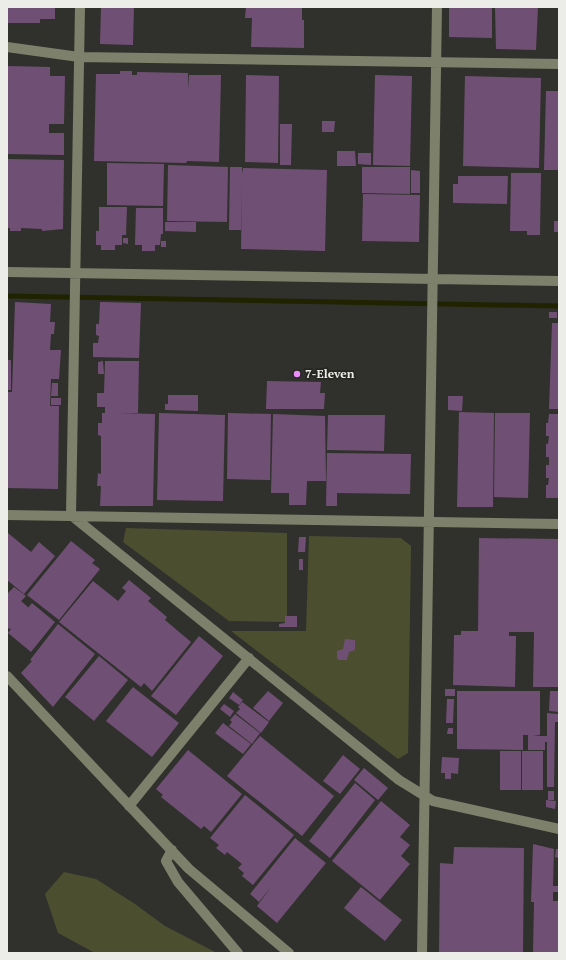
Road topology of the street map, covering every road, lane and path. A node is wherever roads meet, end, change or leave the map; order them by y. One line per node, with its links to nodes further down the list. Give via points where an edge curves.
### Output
1 (80, 7): 4 (street)
2 (437, 7): 5 (street)
3 (7, 47): 4 (street)
4 (79, 57): 5 (street); 8 (street)
5 (436, 62): 6 (street); 9 (street)
6 (559, 64)
7 (7, 272): 8 (street)
8 (76, 273): 9 (street); 12 (street, via 71,515)
9 (434, 279): 10 (street); 13 (street)
10 (559, 281)
11 (7, 515): 12 (street)
12 (73, 516): 13 (street); 15 (street)
13 (429, 522): 14 (street); 17 (street)
14 (559, 524)
15 (248, 658): 17 (street, via 399,780); 18 (street)
16 (7, 676): 18 (street)
17 (425, 796): 19 (street, via 433,801); 23 (street)
18 (129, 806): 20 (street)
19 (559, 829)
20 (172, 850): 21 (street, via 166,861 178,882); 22 (street, via 189,869)
21 (238, 953)
22 (289, 953)
23 (422, 953)

